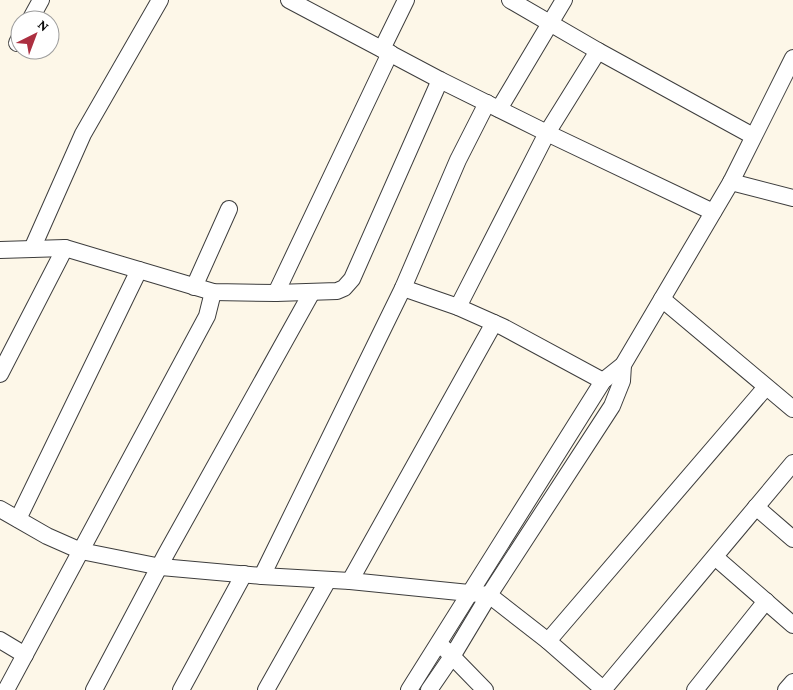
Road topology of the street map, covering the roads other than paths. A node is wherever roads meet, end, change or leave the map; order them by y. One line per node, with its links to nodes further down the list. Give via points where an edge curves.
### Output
1 (160, 0): 19 (street, via 82,134)
2 (289, 0): 7 (street)
3 (406, 0): 7 (street)
4 (510, 0): 6 (street)
5 (564, 0): 6 (street)
6 (550, 24): 8 (street); 11 (street)
7 (386, 51): 10 (street); 26 (street)
8 (598, 51): 12 (street); 13 (street)
9 (793, 58): 13 (street)
10 (440, 80): 11 (street); 25 (street, via 352,279 337,291)
11 (493, 106): 12 (street); 23 (street, via 458,160)
12 (547, 133): 17 (street); 28 (street)
13 (753, 136): 14 (street)
14 (731, 182): 15 (street); 17 (street)
15 (793, 198)
16 (229, 209): 22 (street)
17 (713, 212): 27 (street)
18 (65, 248): 19 (street); 21 (street); 31 (street)
19 (32, 249): 20 (street)
20 (0, 250)
21 (139, 270): 22 (street); 38 (street)
22 (194, 288): 24 (street)
23 (403, 288): 28 (street); 44 (street)
24 (213, 292): 26 (street); 40 (street, via 207,316)
25 (312, 292): 26 (street); 42 (street)
26 (276, 293)
27 (662, 299): 30 (street); 33 (street)
28 (458, 307): 29 (street)
29 (494, 323): 32 (street); 46 (street)
30 (623, 365): 32 (street); 48 (street, via 622,381 612,406)
31 (0, 374)
32 (604, 381): 47 (street)
33 (766, 387): 34 (street); 52 (street)
34 (793, 409)
35 (793, 463): 36 (street)
36 (756, 508): 39 (street); 41 (street)
37 (0, 509): 38 (street)
38 (18, 519): 40 (street)
39 (793, 540)
40 (81, 551): 42 (street); 54 (street)
41 (715, 558): 49 (street); 64 (street)
42 (161, 567): 43 (street); 58 (street)
43 (244, 574): 44 (street); 59 (street)
44 (262, 576): 45 (street)
45 (328, 580): 46 (street); 60 (street)
46 (350, 581): 47 (street)
47 (469, 594): 48 (street); 53 (street)
48 (489, 595): 52 (street); 55 (street)
49 (766, 601): 50 (street); 65 (street)
50 (793, 625)
51 (0, 640): 54 (street)
52 (548, 641): 64 (street)
53 (438, 642): 55 (street); 61 (street)
54 (24, 655): 57 (street)
55 (453, 655): 62 (street); 63 (street)
56 (793, 682): 66 (street)
57 (6, 690)
58 (94, 690)
59 (181, 690)
60 (266, 690)
61 (409, 690)
62 (429, 690)
63 (485, 690)
64 (604, 690)
65 (695, 690)
66 (786, 690)

